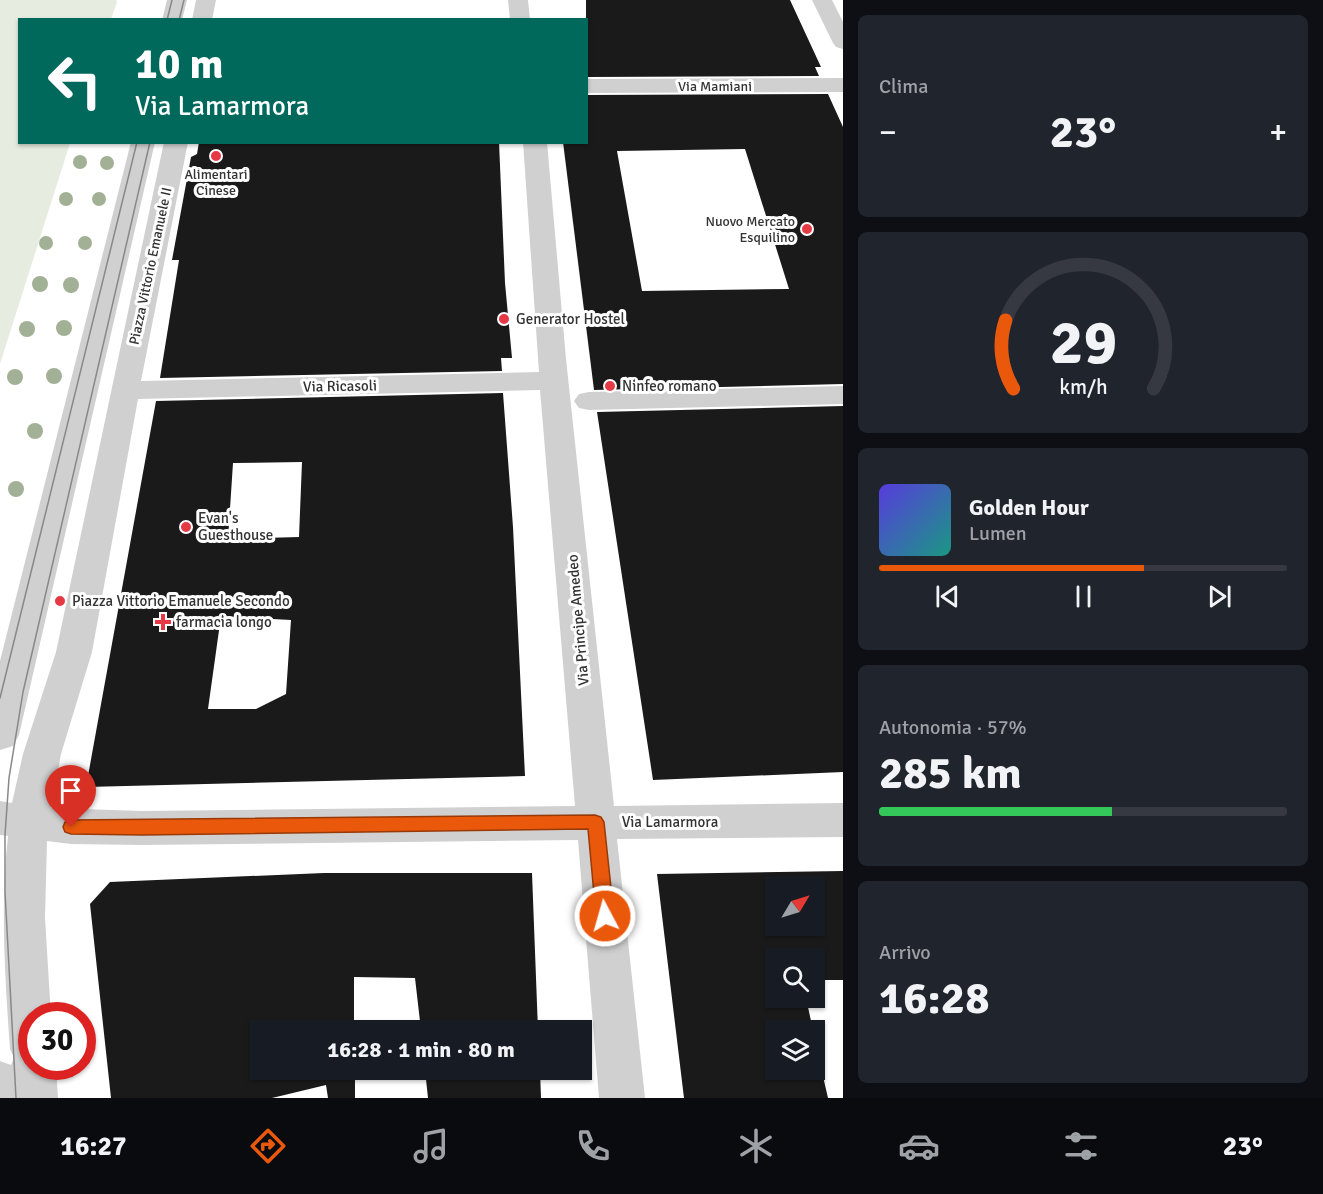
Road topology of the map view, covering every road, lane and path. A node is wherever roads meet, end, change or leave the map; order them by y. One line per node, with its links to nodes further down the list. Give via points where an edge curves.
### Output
1 (177, 0): 5 (street)
2 (206, 0): 6 (street)
3 (518, 0): 7 (street)
4 (822, 0): 8 (street)
5 (172, 18)
6 (202, 18)
7 (520, 18)
8 (843, 44)
9 (588, 86): 10 (street, Via Mamiani)
10 (842, 86)
11 (142, 144): 18 (street)
12 (176, 144): 15 (street, Piazza Vittorio Emanuele II)
13 (534, 144): 14 (street, Via Principe Amedeo)
14 (555, 381): 15 (street, Via Ricasoli); 21 (street, Via Principe Amedeo)
15 (125, 390): 19 (street, via 66,687 38,772)
16 (843, 394): 17 (street)
17 (589, 401)
18 (0, 735)
19 (15, 820): 21 (street, Via Lamarmora, via 71,827 142,828); 22 (street, via 24,892)
20 (843, 820): 21 (street, Via Lamarmora)
21 (595, 822): 27 (street, Via Principe Amedeo)
22 (28, 1002)
23 (34, 1080): 26 (street)
24 (0, 1083): 25 (street)
25 (1, 1098)
26 (35, 1098)
27 (622, 1098)

